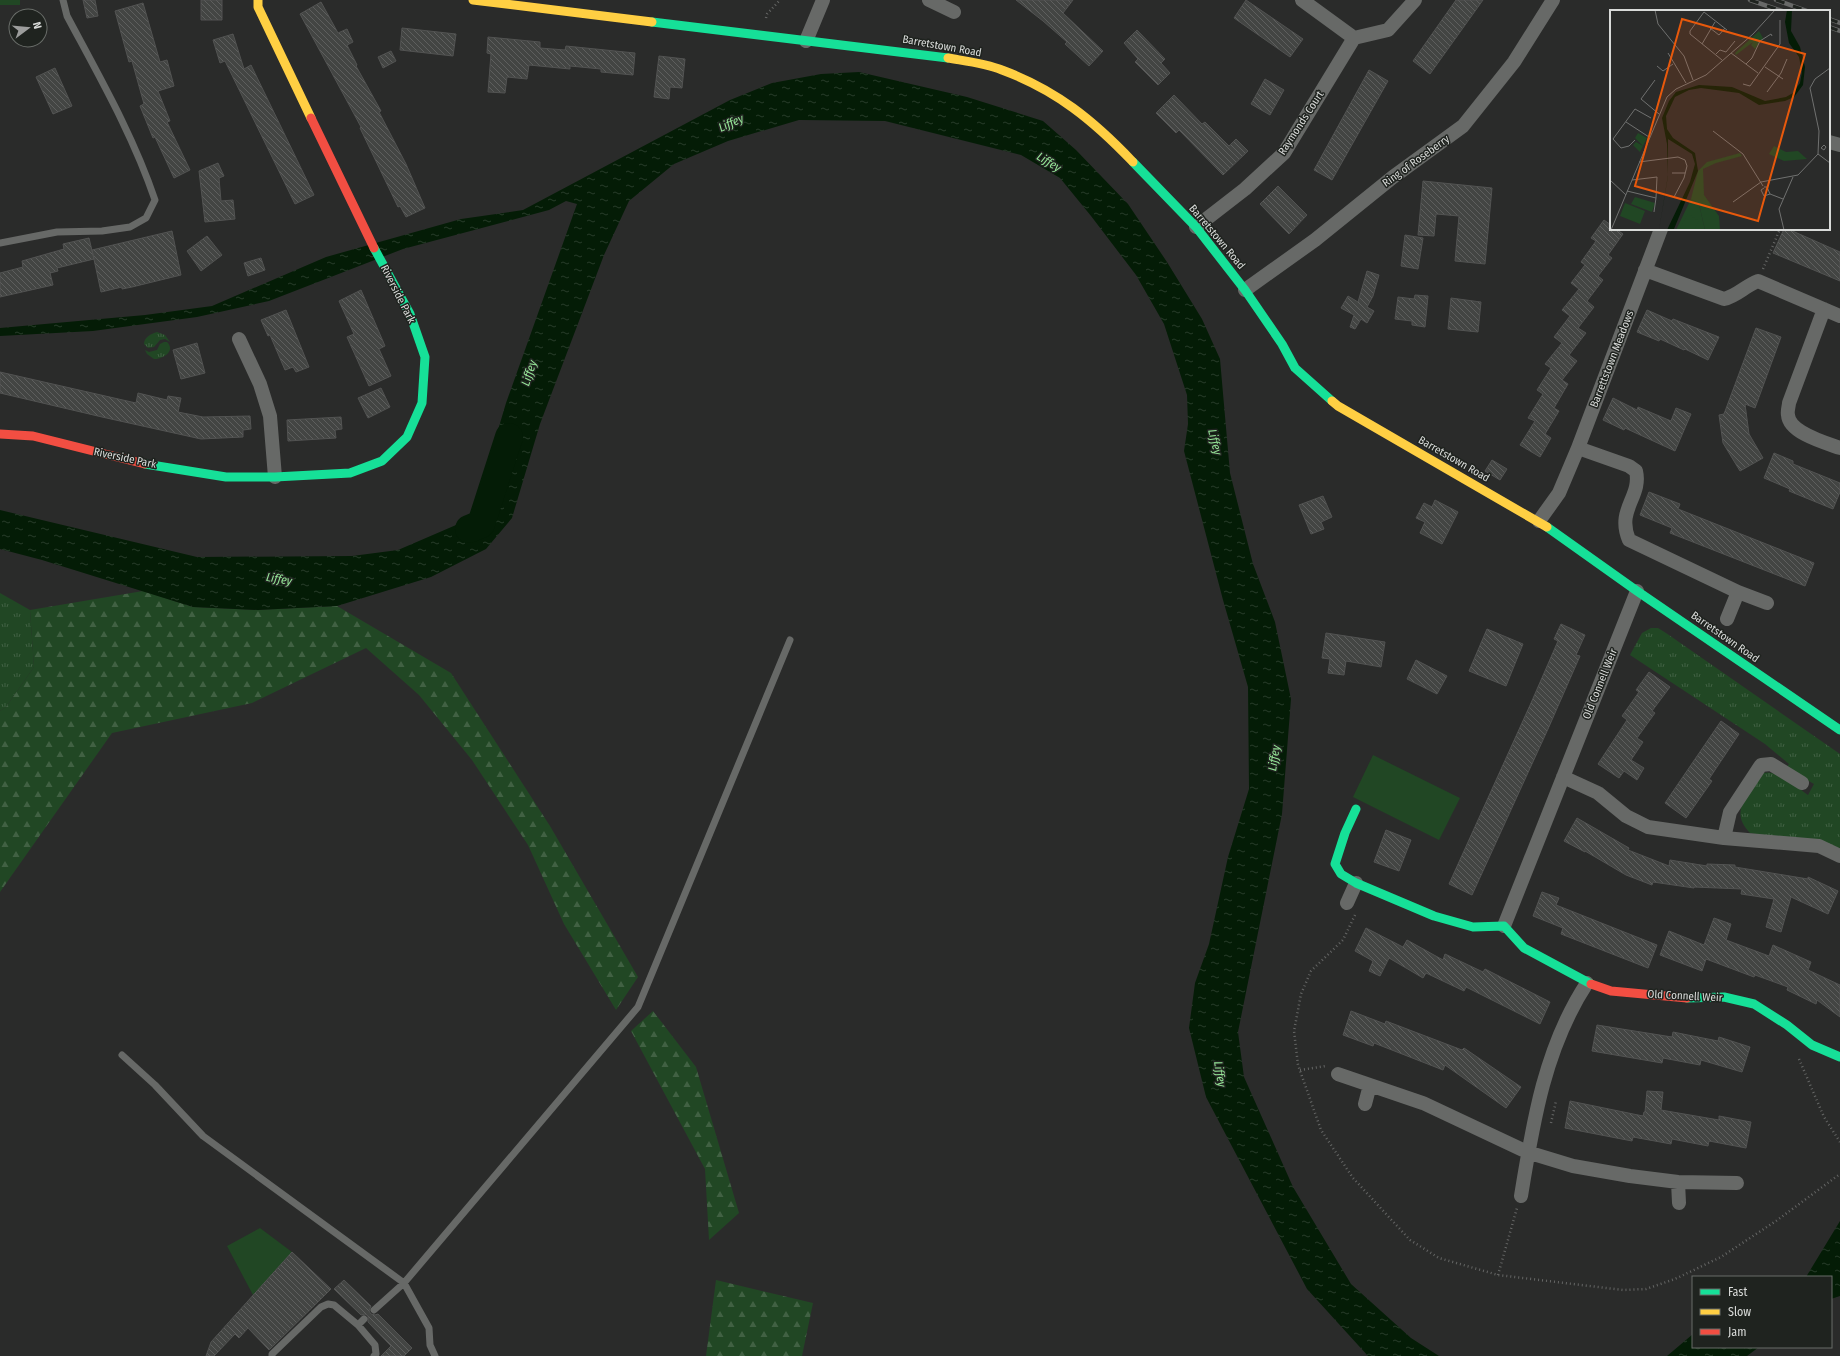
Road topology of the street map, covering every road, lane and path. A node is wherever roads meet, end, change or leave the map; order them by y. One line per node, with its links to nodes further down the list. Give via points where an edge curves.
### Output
1 (63, 0): 18 (lane, via 67,16 122,120 155,200 146,218 130,227 102,231 57,232)
2 (258, 0): 28 (street, Riverside Park, via 258,7 373,246 410,314 424,357 422,403 407,437 382,461 350,473)
3 (473, 0): 9 (street, Barretstown Road)
4 (823, 0): 12 (street)
5 (929, 0): 10 (street)
6 (1302, 0): 11 (street)
7 (1415, 0): 11 (street, via 1388,30)
8 (1553, 0): 21 (street, Ring of Roseberry, via 1514,62 1463,126 1393,176 1315,240)
9 (543, 4): 12 (street, Barretstown Road)
10 (954, 12)
11 (1354, 38): 15 (street, Raymonds Court, via 1284,153 1245,189)
12 (806, 41): 15 (street, Barretstown Road, via 949,58 1000,69 1035,84 1070,105 1111,139)
13 (1830, 142): 14 (street)
14 (1840, 145)
15 (1196, 227): 21 (street, Barretstown Road)
16 (1661, 230): 19 (street, Barrettstown Meadows)
17 (1780, 230): 20 (path)
18 (0, 243)
19 (1645, 270): 20 (street, via 1724,299 1735,296 1748,285); 26 (street, Barrettstown Meadows)
20 (1758, 281): 22 (street)
21 (1245, 290): 29 (street, Barretstown Road, via 1282,344 1295,368 1338,406)
22 (1824, 310): 23 (street); 27 (street, via 1789,402 1788,416 1792,426)
23 (1840, 316)
24 (239, 338): 28 (street, via 260,384 270,416)
25 (0, 434): 28 (street, Riverside Park, via 33,436 134,462 226,477)
26 (1578, 448): 29 (street, Barrettstown Meadows, via 1559,493); 31 (street, via 1629,466 1636,471 1638,481 1625,519 1625,530 1629,540)
27 (1840, 448)
28 (275, 476)
29 (1539, 521): 30 (street, Barretstown Road)
30 (1637, 591): 35 (street, Barretstown Road); 36 (street, Old Connell Weir)
31 (1738, 592): 32 (street); 33 (street)
32 (1767, 603)
33 (1727, 618)
34 (790, 640): 61 (lane, via 638,1007)
35 (1840, 730)
36 (1563, 777): 39 (street, via 1598,794 1626,816 1648,827); 43 (street, Old Connell Weir)
37 (1802, 783): 39 (street, via 1771,764 1761,765 1730,812)
38 (1356, 809): 41 (street, via 1335,864 1342,874)
39 (1724, 838): 40 (street, via 1819,846)
40 (1840, 856)
41 (1356, 883): 42 (street); 43 (street, via 1434,916 1473,927)
42 (1347, 903): 60 (path, via 1357,909 1351,927 1343,940 1311,971 1301,994 1294,1031 1298,1065 1321,1130 1353,1178 1410,1240 1439,1258)
43 (1504, 926): 44 (street, Old Connell Weir, via 1524,948)
44 (1587, 983): 47 (street, Old Connell Weir, via 1610,991 1681,998 1724,997 1754,1004 1812,1045); 54 (street, via 1573,1005 1546,1070)
45 (1797, 1054): 53 (path, via 1824,1117)
46 (122, 1055): 61 (lane, via 155,1085 203,1136)
47 (1840, 1057)
48 (1338, 1074): 49 (street)
49 (1370, 1085): 51 (street); 54 (street, via 1423,1102)
50 (1558, 1093): 52 (path)
51 (1365, 1104)
52 (1549, 1128)
53 (1840, 1142)
54 (1527, 1152): 56 (street, via 1573,1166); 58 (street)
55 (1840, 1174): 60 (path, via 1722,1257 1675,1279 1646,1289 1623,1290)
56 (1678, 1182): 57 (street); 59 (street)
57 (1737, 1183)
58 (1521, 1196): 60 (path)
59 (1679, 1203)
60 (1498, 1275)
61 (404, 1283): 62 (lane); 67 (lane, via 429,1328 430,1344)
62 (374, 1310)
63 (364, 1319): 64 (lane)
64 (358, 1325): 65 (lane, via 334,1305 328,1304 321,1307); 66 (lane, via 375,1345)
65 (272, 1356)
66 (374, 1356)
67 (435, 1356)

